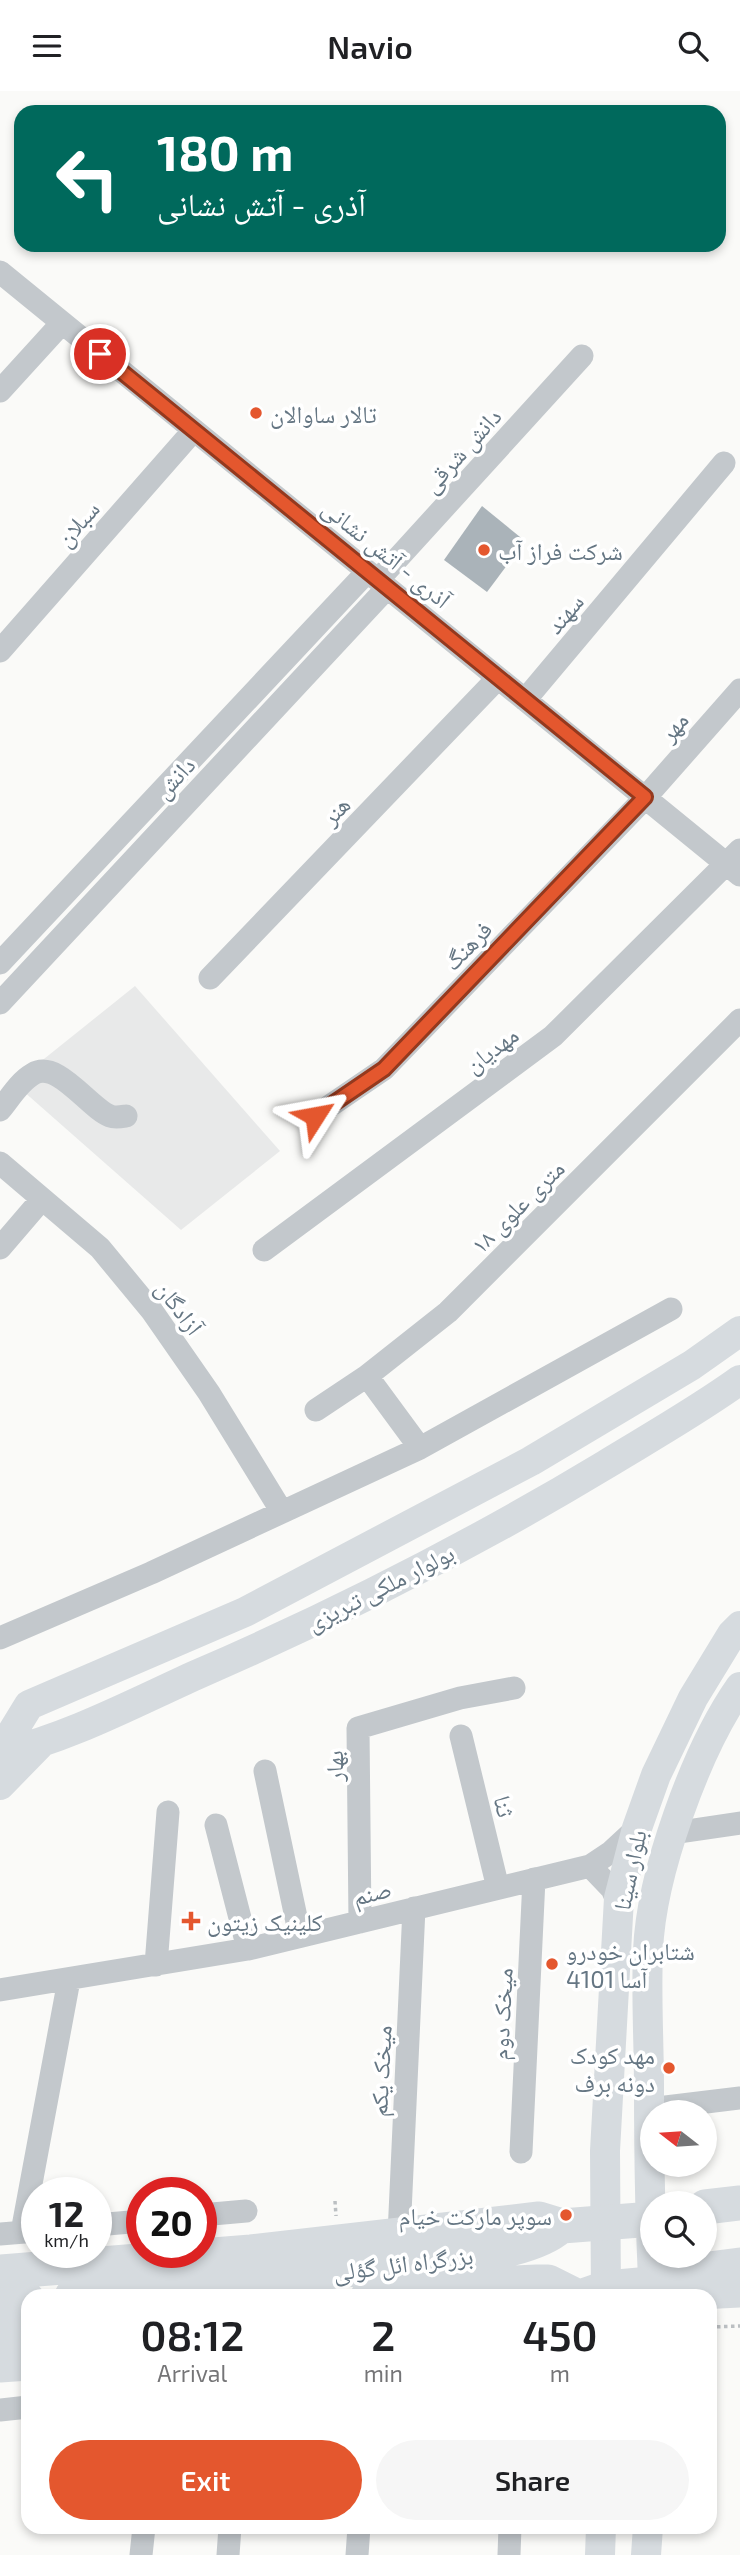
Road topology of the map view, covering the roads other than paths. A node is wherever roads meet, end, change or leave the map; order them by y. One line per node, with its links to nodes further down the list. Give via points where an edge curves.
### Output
1 (0, 272): 2 (street, آذرى - آتش نشانى)
2 (62, 323): 4 (street); 5 (street, آذرى - آتش نشانى)
3 (582, 356): 7 (street, دانش شرقی)
4 (0, 391)
5 (194, 430): 7 (street, آذرى - آتش نشانى); 8 (street, سبلان)
6 (724, 463): 11 (street, سهند)
7 (378, 580): 9 (street, آذرى - آتش نشانى); 14 (street, دانش); 16 (street, دانش)
8 (0, 651)
9 (498, 678): 11 (street, آذرى - آتش نشانى); 15 (street, هنر)
10 (740, 690): 12 (street, مهر)
11 (525, 700): 12 (street, آذرى - آتش نشانى)
12 (645, 797): 13 (street, آذرى - آتش نشانى); 20 (street, فرهنگ, via 384,1069)
13 (736, 863): 24 (street, مهدیان, via 553,1036)
14 (0, 963)
15 (210, 978)
16 (0, 1003)
17 (740, 1020): 27 (street, ۱۸ متری علوی, via 447,1312)
18 (0, 1110): 19 (street, via 23,1082 44,1071 57,1074 108,1116)
19 (126, 1116)
20 (315, 1116)
21 (0, 1164): 22 (street, آزادگان)
22 (42, 1199): 23 (street); 31 (street, آزادگان, via 100,1248 152,1311)
23 (0, 1248)
24 (264, 1250)
25 (671, 1308): 30 (street)
26 (740, 1331): 38 (main road, بولوار ملکی تبریزی, via 692,1365 531,1461 245,1612 29,1705)
27 (367, 1376): 29 (street, ۱۸ متری علوی); 30 (street)
28 (740, 1380): 37 (main road, بولوار ملکی تبریزی, via 549,1498 381,1589)
29 (316, 1410)
30 (420, 1448): 31 (street)
31 (282, 1512): 33 (street)
32 (740, 1626): 44 (main road, بلوار سینا, via 693,1698 656,1775)
33 (0, 1638)
34 (740, 1687): 45 (main road, بلوار سینا, via 703,1754)
35 (514, 1688): 51 (street, بهار, via 460,1698 358,1728)
36 (461, 1736): 48 (street, ثنا)
37 (39, 1745): 38 (main road, بولوار ملکی تبریزی); 40 (main road)
38 (0, 1753)
39 (265, 1771): 52 (street)
40 (0, 1785)
41 (168, 1812): 54 (street)
42 (740, 1823): 45 (street)
43 (216, 1825): 53 (street)
44 (637, 1828): 46 (street); 49 (main road, بلوار سینا)
45 (673, 1833): 58 (main road, بلوار سینا, via 654,1900 648,1949)
46 (590, 1866): 47 (street, صنم); 49 (street, via 612,1889)
47 (534, 1879): 48 (street, صنم); 60 (street, میخک دوم)
48 (498, 1888): 50 (street, صنم)
49 (619, 1905): 66 (main road, بلوار سینا)
50 (414, 1909): 51 (street, صنم); 71 (street, میخک یکم)
51 (360, 1922): 52 (street, صنم)
52 (300, 1936): 53 (street, صنم)
53 (248, 1949): 54 (street, صنم)
54 (156, 1965): 55 (street, صنم)
55 (69, 1980): 56 (street, صنم); 70 (street)
56 (0, 1990)
57 (740, 2098): 59 (street)
58 (649, 2100)
59 (718, 2101)
60 (521, 2152)
61 (740, 2203): 62 (highway)
62 (717, 2206)
63 (246, 2211): 64 (street)
64 (217, 2214)
65 (640, 2220): 66 (highway)
66 (604, 2223): 67 (highway); 79 (main road, بلوار سینا)
67 (562, 2226): 71 (highway, via 539,2220); 76 (highway, بزرگراه ائل گؤلی, via 543,2239 476,2255)
68 (717, 2227): 69 (highway)
69 (740, 2228)
70 (20, 2232)
71 (399, 2235): 74 (highway, via 251,2252)
72 (740, 2265): 75 (highway, via 701,2270)
73 (657, 2268): 75 (main road, بلوار سینا)
74 (0, 2271)
75 (660, 2288)
76 (157, 2289)
77 (431, 2289): 78 (highway, بزرگراه ائل گؤلی, via 537,2282)
78 (574, 2289)
79 (593, 2289)
80 (740, 2290): 81 (highway)
81 (717, 2291)
82 (21, 2300): 83 (highway)
83 (0, 2302)
84 (21, 2328): 85 (highway)
85 (0, 2330)
86 (21, 2364): 87 (highway)
87 (0, 2365)
88 (21, 2408): 89 (street)
89 (0, 2410)
90 (143, 2534): 96 (street)
91 (230, 2534): 97 (street)
92 (358, 2534): 98 (street)
93 (510, 2534): 99 (street)
94 (601, 2534): 100 (main road)
95 (648, 2534): 101 (main road)
96 (141, 2555)
97 (228, 2555)
98 (357, 2555)
99 (509, 2555)
100 (600, 2555)
101 (646, 2555)

